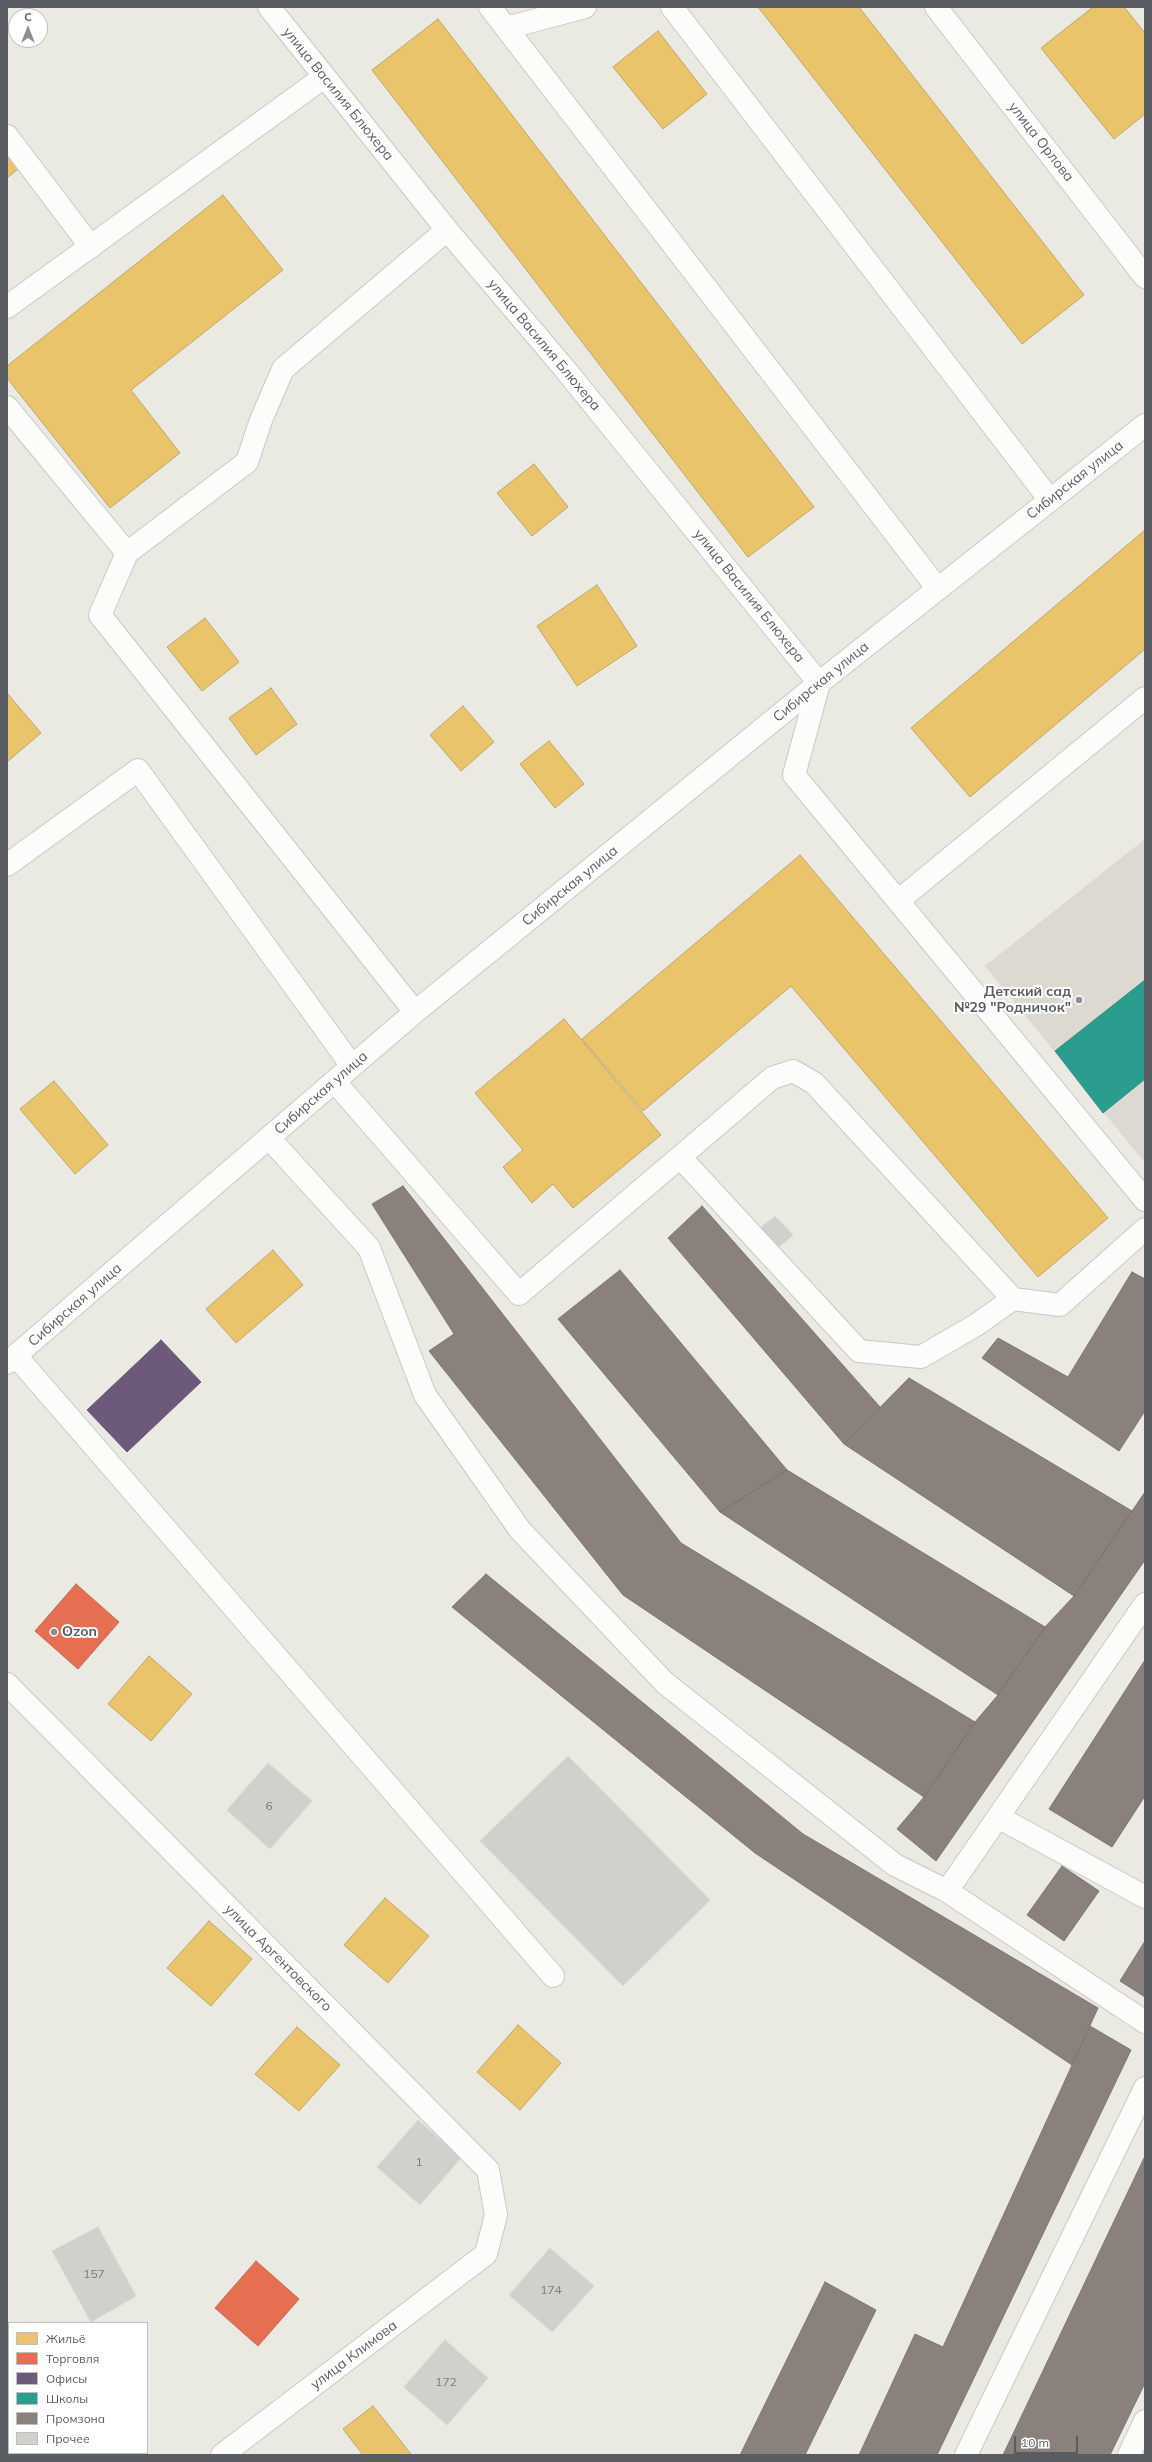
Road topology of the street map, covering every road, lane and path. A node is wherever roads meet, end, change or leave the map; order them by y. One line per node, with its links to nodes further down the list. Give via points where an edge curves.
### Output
1 (269, 7): 7 (street, улица Василия Блюхера)
2 (490, 7): 6 (street)
3 (585, 7): 6 (street)
4 (672, 7): 15 (street)
5 (936, 7): 11 (street, улица Орлова)
6 (506, 28): 17 (street)
7 (324, 78): 9 (street, улица Василия Блюхера); 10 (street)
8 (7, 136): 10 (street)
9 (447, 230): 16 (street, via 283,370 261,420 247,462); 18 (street, улица Василия Блюхера, via 564,368)
10 (92, 247): 12 (street)
11 (1145, 277)
12 (7, 307)
13 (7, 407): 16 (street)
14 (1145, 425): 15 (street, Сибирская улица)
15 (1050, 500): 17 (street, Сибирская улица)
16 (127, 554): 22 (street, via 100,615)
17 (938, 589): 18 (street, Сибирская улица)
18 (819, 683): 21 (street, via 794,775); 22 (street, Сибирская улица)
19 (1145, 698): 21 (street)
20 (7, 865): 23 (street, via 138,770)
21 (898, 901): 27 (street)
22 (415, 1012): 23 (street, Сибирская улица)
23 (352, 1066): 24 (street, Сибирская улица)
24 (335, 1082): 25 (street, Сибирская улица); 26 (street, via 519,1294)
25 (269, 1138): 30 (street, Сибирская улица); 34 (street, via 368,1248 425,1395 520,1530 665,1683 895,1865)
26 (680, 1157): 29 (street, via 859,1351 921,1357 976,1325); 29 (street, via 772,1078 793,1071 814,1084)
27 (1145, 1200)
28 (1145, 1229): 29 (street, via 1060,1305)
29 (1013, 1299)
30 (11, 1359): 36 (street)
31 (1145, 1604): 33 (street)
32 (7, 1684): 39 (street, улица Аргентовского, via 488,2170 496,2215)
33 (998, 1817): 34 (street); 35 (street)
34 (947, 1890): 37 (street)
35 (1145, 1897)
36 (553, 1976)
37 (1145, 2022)
38 (1145, 2088): 42 (street)
39 (486, 2254): 41 (street, улица Климова)
40 (1145, 2421): 43 (street)
41 (222, 2455)
42 (966, 2455)
43 (1129, 2455)

